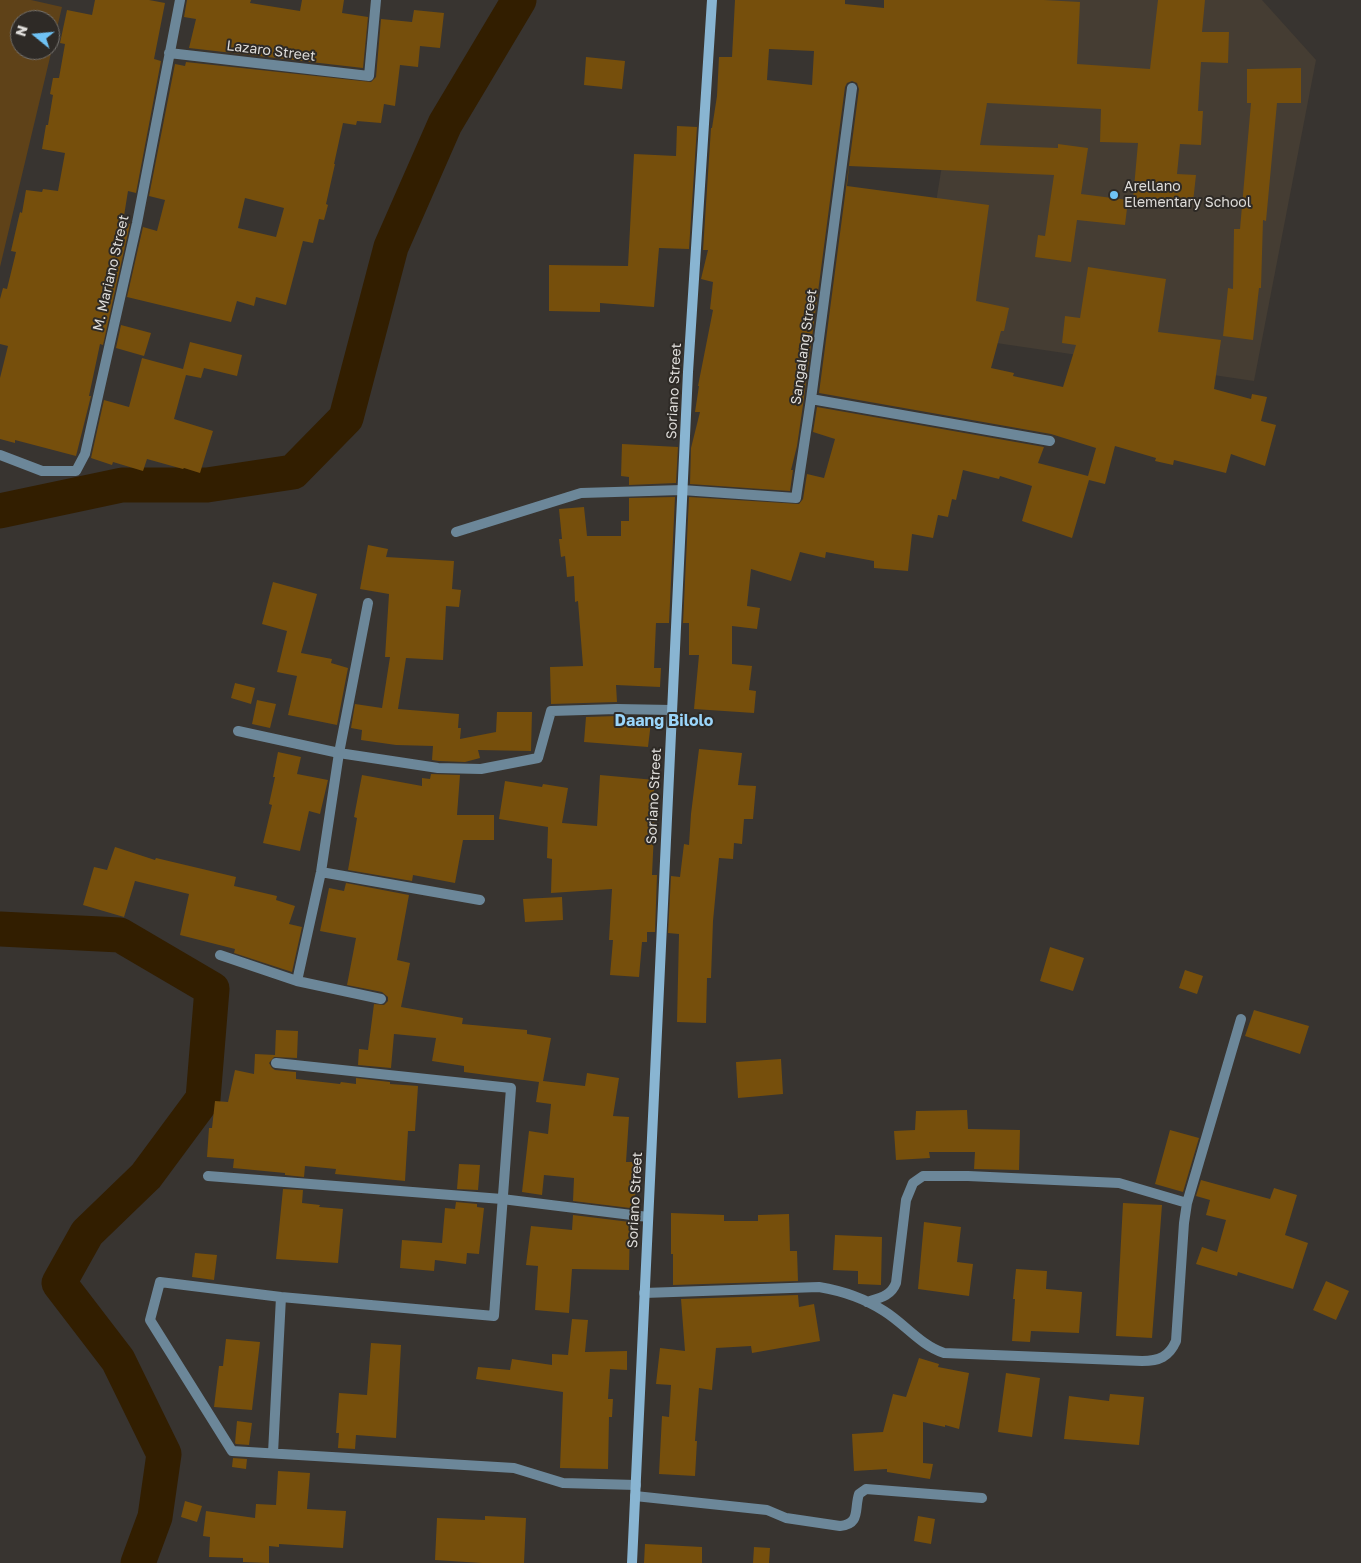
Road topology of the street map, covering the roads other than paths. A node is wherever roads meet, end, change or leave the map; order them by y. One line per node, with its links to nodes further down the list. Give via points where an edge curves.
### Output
1 (180, 0): 4 (street, M. Mariano Street)
2 (376, 0): 4 (street, Lazaro Street, via 369,76)
3 (712, 0): 9 (main road, Soriano Street)
4 (170, 53): 8 (street, M. Mariano Street, via 137,223 85,454 76,471 42,471)
5 (852, 88): 6 (street, Sangalang Street)
6 (811, 400): 7 (street); 9 (street, Sangalang Street, via 796,498)
7 (1050, 441)
8 (0, 455)
9 (682, 490): 10 (street, via 581,493); 12 (main road, Soriano Street)
10 (456, 532)
11 (368, 603): 14 (street)
12 (672, 710): 14 (street, via 551,711 538,758 480,769 438,768); 25 (main road, Soriano Street)
13 (238, 731): 14 (street)
14 (339, 753): 15 (street)
15 (321, 872): 16 (street); 18 (street)
16 (480, 900)
17 (220, 955): 18 (street)
18 (297, 981): 19 (street)
19 (381, 999)
20 (1241, 1019): 24 (street)
21 (276, 1063): 23 (street, via 511,1088)
22 (208, 1176): 23 (street)
23 (502, 1199): 25 (street); 27 (street, via 494,1316)
24 (1187, 1203): 28 (street, via 1118,1183 923,1176 913,1182 906,1200 893,1290); 28 (street, via 1176,1340 1168,1354 1157,1360 944,1353 924,1344 885,1311)
25 (648, 1217): 26 (main road, Soriano Street)
26 (644, 1293): 28 (street, via 820,1288 844,1292); 30 (main road, Soriano Street)
27 (281, 1297): 29 (street); 29 (street, via 160,1282 150,1320 232,1451)
28 (868, 1302)
29 (273, 1454): 30 (street, via 514,1468 563,1483)
30 (636, 1491): 31 (street, via 767,1510 786,1518 840,1526 852,1523 859,1494 866,1489); 32 (main road, Soriano Street)
31 (982, 1498)
32 (632, 1563)

